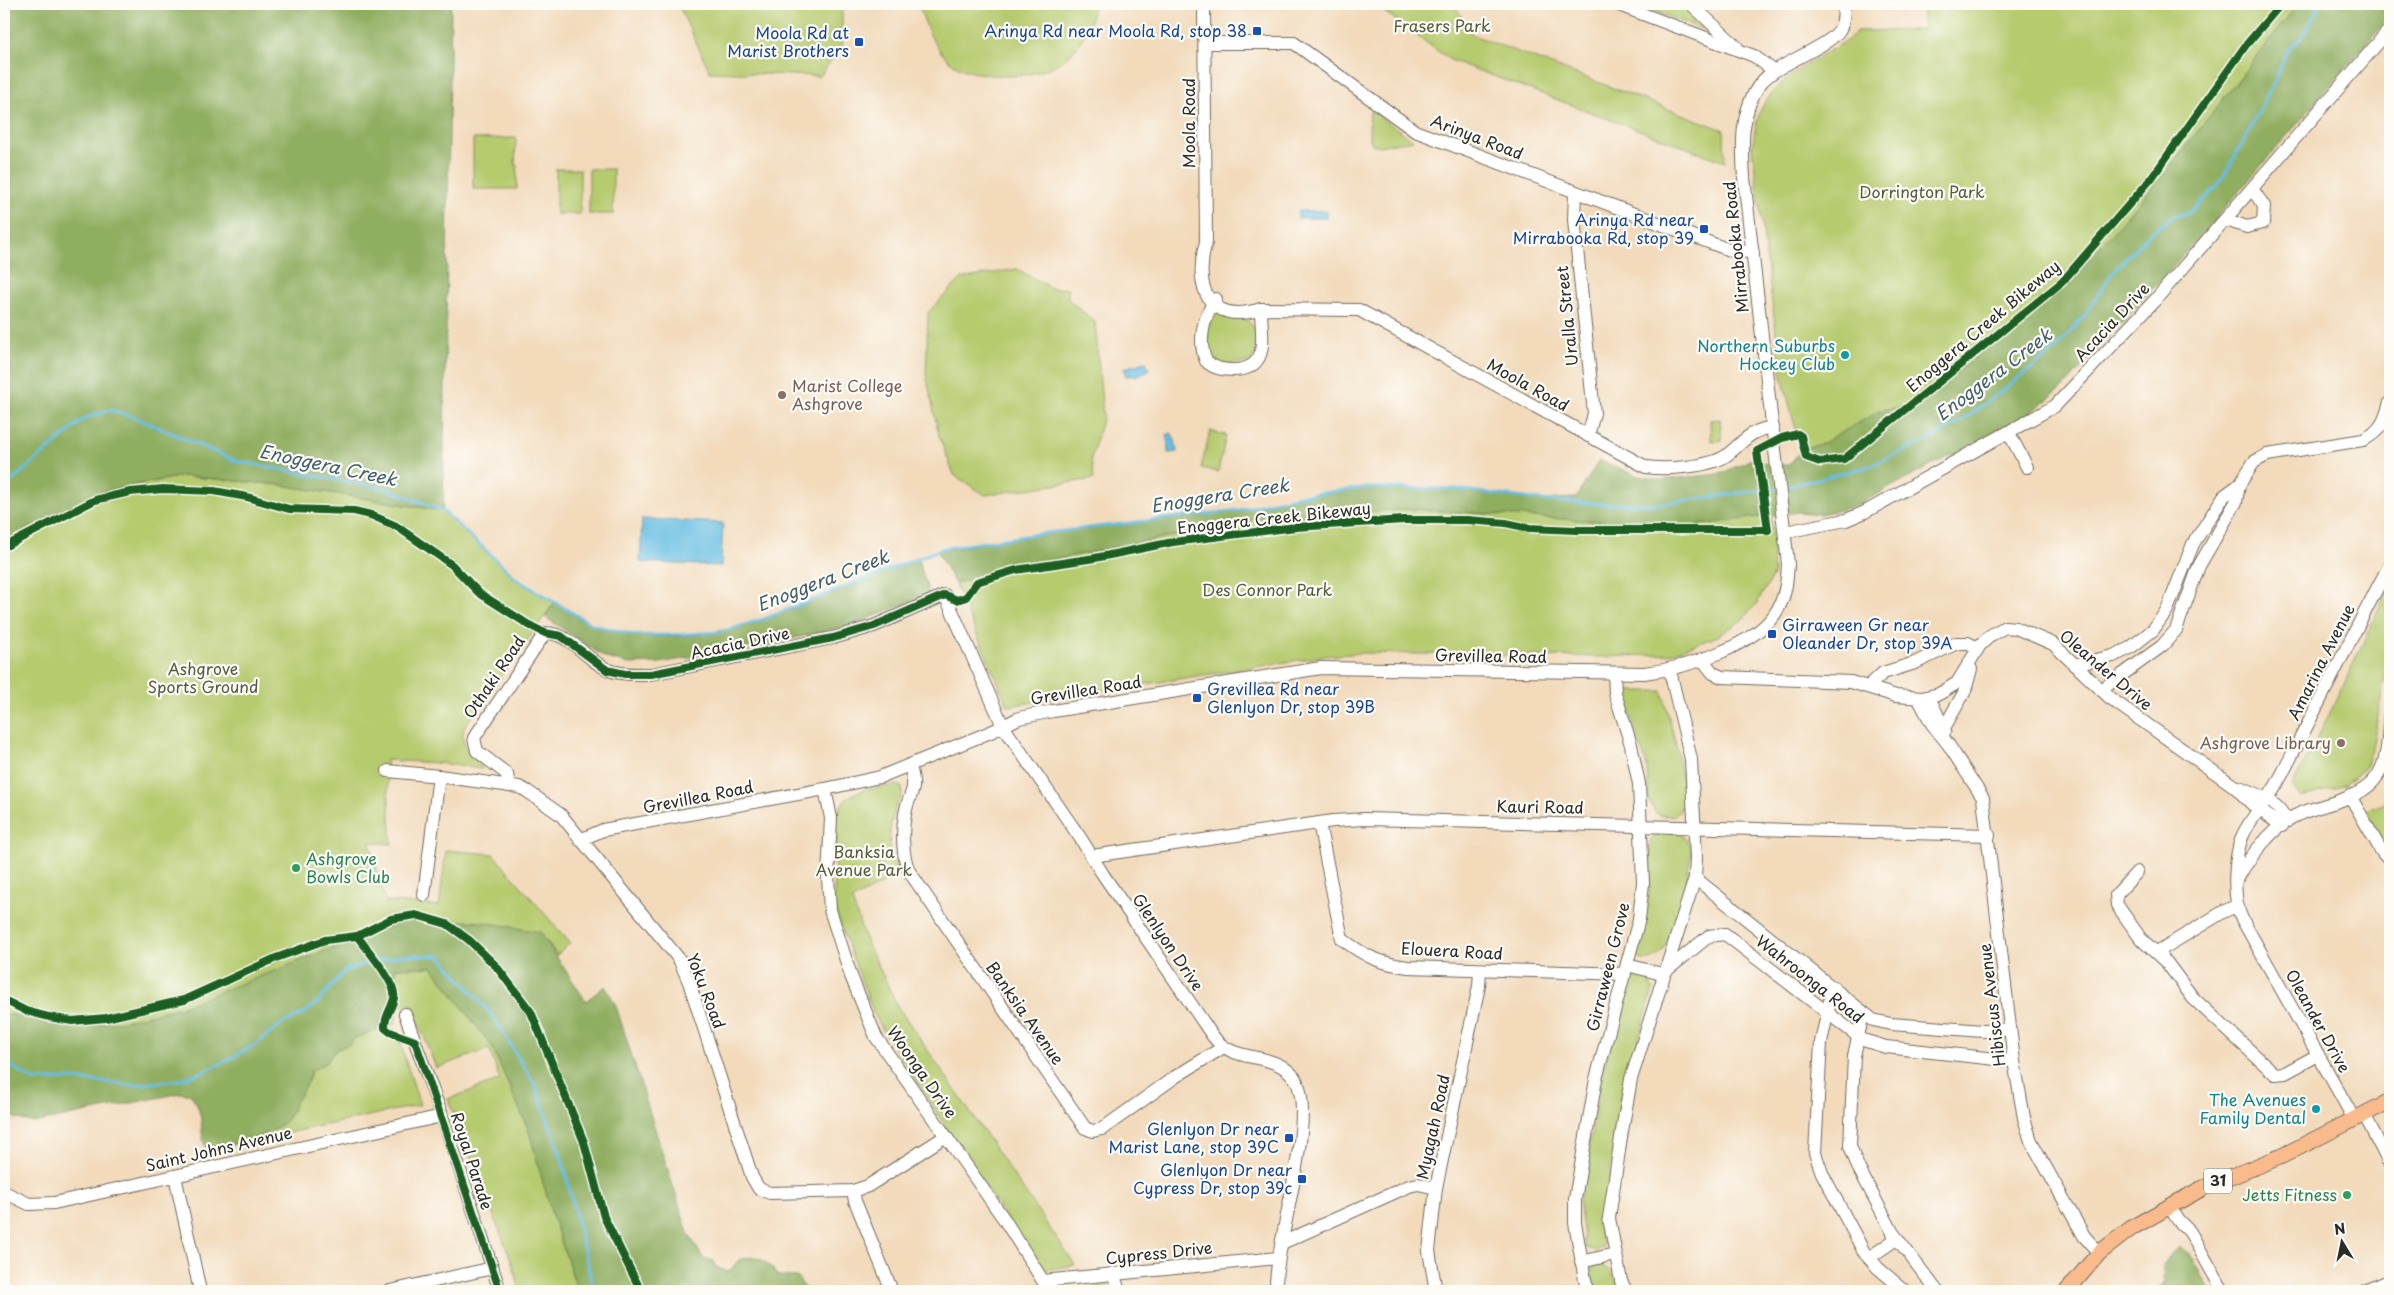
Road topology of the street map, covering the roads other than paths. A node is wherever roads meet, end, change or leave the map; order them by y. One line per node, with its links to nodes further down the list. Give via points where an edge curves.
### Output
1 (1204, 4): 6 (street, Moola Road)
2 (1691, 4): 7 (street)
3 (1844, 4): 8 (street, Mirrabooka Road, via 1843,20 1836,34)
4 (1620, 5): 7 (street)
5 (2390, 29): 9 (street, Acacia Drive)
6 (1205, 43): 10 (street, Arinya Road, via 1294,43 1412,130); 13 (street, Moola Road, via 1206,242 1202,263 1205,294)
7 (1742, 52): 8 (street, via 1762,60)
8 (1774, 72): 12 (street, Mirrabooka Road, via 1760,82 1744,123 1744,178)
9 (2252, 190): 11 (street, Acacia Drive); 11 (street, via 2263,204 2263,223 2247,227)
10 (1575, 192): 12 (street, Arinya Road, via 1732,251); 18 (street, Uralla Street, via 1574,220 1594,413)
11 (2226, 220): 17 (street, Acacia Drive, via 2055,406)
12 (1753, 252): 16 (street, Mirrabooka Road)
13 (1214, 302): 14 (street, Moola Road, via 1226,311 1246,313); 14 (street, via 1205,320 1203,344 1206,361 1218,369 1246,369 1256,363 1261,353)
14 (1261, 309): 18 (street, Moola Road, via 1359,310)
15 (2390, 402): 20 (street, via 2385,423 2375,434 2363,440 2260,458)
16 (1773, 427): 18 (street, Moola Road, via 1748,434 1720,459 1662,470 1636,463); 21 (street, Mirrabooka Road)
17 (2009, 433): 19 (street); 21 (street, Acacia Drive, via 1846,520)
18 (1588, 436)
19 (2027, 467)
20 (2238, 485): 27 (street, via 2224,496 2193,544 2167,610 2153,630 2130,648 2113,656); 31 (street, via 2236,502 2199,566 2176,630 2162,646)
21 (1786, 532): 26 (street, via 1786,590 1778,610 1764,626 1743,641)
22 (2390, 564): 44 (street, Amarina Avenue, via 2276,786)
23 (945, 595): 24 (street, Acacia Drive, via 874,626 833,638 652,674 607,670 561,636); 34 (street, Glenlyon Drive)
24 (545, 633): 41 (street, Othaki Road, via 474,738 477,751 507,774)
25 (1976, 652): 27 (street, Oleander Drive, via 2000,629 2014,628 2052,643); 30 (street, via 1968,643 1957,643 1915,664 1883,673); 32 (street, Oleander Drive, via 1957,683 1944,692); 35 (street, via 1965,691)
26 (1702, 659): 28 (street); 30 (street, via 1713,673 1722,676 1842,681)
27 (2074, 664): 31 (street, Oleander Drive)
28 (1670, 671): 29 (street); 48 (street, via 1690,759)
29 (1614, 674): 34 (street, Grevillea Road, via 1321,668 1053,711 1019,718); 47 (street, Girraween Grove, via 1615,694 1639,784)
30 (1869, 686): 32 (street, via 1896,696)
31 (2101, 690): 44 (street, Oleander Drive)
32 (1923, 697): 35 (street, Hibiscus Avenue); 36 (street, Hibiscus Avenue, via 1932,724)
33 (2390, 712): 37 (street)
34 (1003, 726): 38 (street, Grevillea Road); 51 (street, Glenlyon Drive)
35 (1944, 728): 36 (street, Hibiscus Avenue)
36 (1948, 744): 49 (street, Hibiscus Avenue, via 1983,798)
37 (2388, 757): 43 (street, via 2375,779 2362,791)
38 (910, 766): 42 (street, Grevillea Road, via 880,777); 68 (street, Banksia Avenue, via 914,789 905,814 904,860 909,871 1085,1128 1093,1131 1102,1129)
39 (388, 771): 40 (street, Yoku Road)
40 (439, 776): 41 (street, Yoku Road); 56 (street)
41 (510, 786): 50 (street, Yoku Road, via 527,791 561,815)
42 (825, 789): 50 (street, Grevillea Road, via 603,830); 74 (street, Woonga Drive, via 831,818 830,910 851,976 876,1037)
43 (2350, 796): 46 (street, via 2299,814); 52 (street)
44 (2262, 804): 46 (street, Oleander Drive, via 2281,810); 55 (street, Oleander Drive, via 2241,842)
45 (1319, 823): 47 (street, Kauri Road, via 1393,819); 51 (street, Kauri Road); 59 (street, Elouera Road, via 1342,939 1367,957 1385,964)
46 (2284, 824): 55 (street, Oleander Drive, via 2247,861)
47 (1641, 825): 48 (street, Kauri Road); 60 (street, Girraween Grove, via 1643,883 1639,919)
48 (1695, 827): 49 (street, Kauri Road); 54 (street)
49 (1989, 835): 66 (street, Hibiscus Avenue)
50 (580, 840): 78 (street, Yoku Road, via 679,959 752,1177 759,1189 770,1193)
51 (1092, 856): 68 (street, Glenlyon Drive)
52 (2390, 862)
53 (2137, 872): 58 (street, via 2117,894 2116,900 2141,939)
54 (1695, 878): 61 (street); 62 (street, Wahroonga Road)
55 (2236, 883): 57 (street, Oleander Drive)
56 (424, 895)
57 (2236, 906): 58 (street); 69 (street, Oleander Drive)
58 (2157, 952): 69 (street, via 2203,1008 2270,1071 2285,1073)
59 (1480, 970): 60 (street, Elouera Road); 77 (street, Myagah Road)
60 (1626, 970): 61 (street, Elouera Road); 87 (street, Girraween Grove, via 1596,1078 1575,1199)
61 (1662, 974): 63 (street, Wahroonga Road, via 1709,936 1725,934); 84 (street, via 1631,1079 1622,1131 1610,1218)
62 (1832, 987): 63 (street); 65 (street, Wahroonga Road)
63 (1827, 1013): 67 (street, Wahroonga Road); 86 (street, via 1821,1042 1815,1153 1822,1173)
64 (405, 1014): 72 (street, Royal Parade)
65 (1863, 1014): 66 (street, Wahroonga Road, via 1891,1024 1983,1031); 67 (street)
66 (2010, 1029): 70 (street, Hibiscus Avenue)
67 (1857, 1037): 70 (street, Wahroonga Road, via 1886,1047); 81 (street, via 1850,1146)
68 (1222, 1048): 82 (street, via 1278,1064 1291,1074 1299,1088 1303,1115)
69 (2318, 1055): 73 (street, Oleander Drive)
70 (2014, 1061): 83 (street, Hibiscus Avenue, via 2031,1141 2084,1236)
71 (2390, 1101): 73 (main road, 31)
72 (442, 1116): 76 (street, Saint Johns Avenue); 88 (street, Royal Parade)
73 (2359, 1117): 75 (street, Oleander Drive); 80 (main road, 31, via 2282,1156 2213,1183)
74 (946, 1136): 78 (street, Yoku Road, via 868,1186); 91 (street, Woonga Drive, via 1004,1219)
75 (2390, 1165)
76 (175, 1176): 79 (street, Saint Johns Avenue, via 54,1203 29,1204); 92 (street)
77 (1436, 1188): 82 (street, via 1418,1184 1409,1186); 98 (street, Myagah Road, via 1429,1251)
78 (853, 1190): 95 (street, via 854,1201)
79 (4, 1192)
80 (2169, 1206): 83 (main road, 31, via 2123,1233); 104 (street, via 2190,1232)
81 (1896, 1239): 86 (street); 102 (street)
82 (1282, 1243): 85 (street)
83 (2099, 1253): 103 (main road, 31)
84 (1616, 1254): 87 (street); 100 (street)
85 (1278, 1258): 89 (street, Cypress Drive); 97 (street)
86 (1869, 1258): 101 (street)
87 (1581, 1262): 99 (street, Girraween Grove)
88 (493, 1268): 93 (street); 94 (street, Royal Parade)
89 (1113, 1273): 91 (street, Cypress Drive); 96 (street)
90 (2390, 1280): 105 (street)
91 (1045, 1286)
92 (200, 1291)
93 (390, 1291)
94 (500, 1291)
95 (892, 1291)
96 (1119, 1291)
97 (1276, 1291)
98 (1436, 1291)
99 (1587, 1291)
100 (1626, 1291)
101 (1905, 1291)
102 (1937, 1291)
103 (2067, 1291)
104 (2223, 1291)
105 (2365, 1291)

